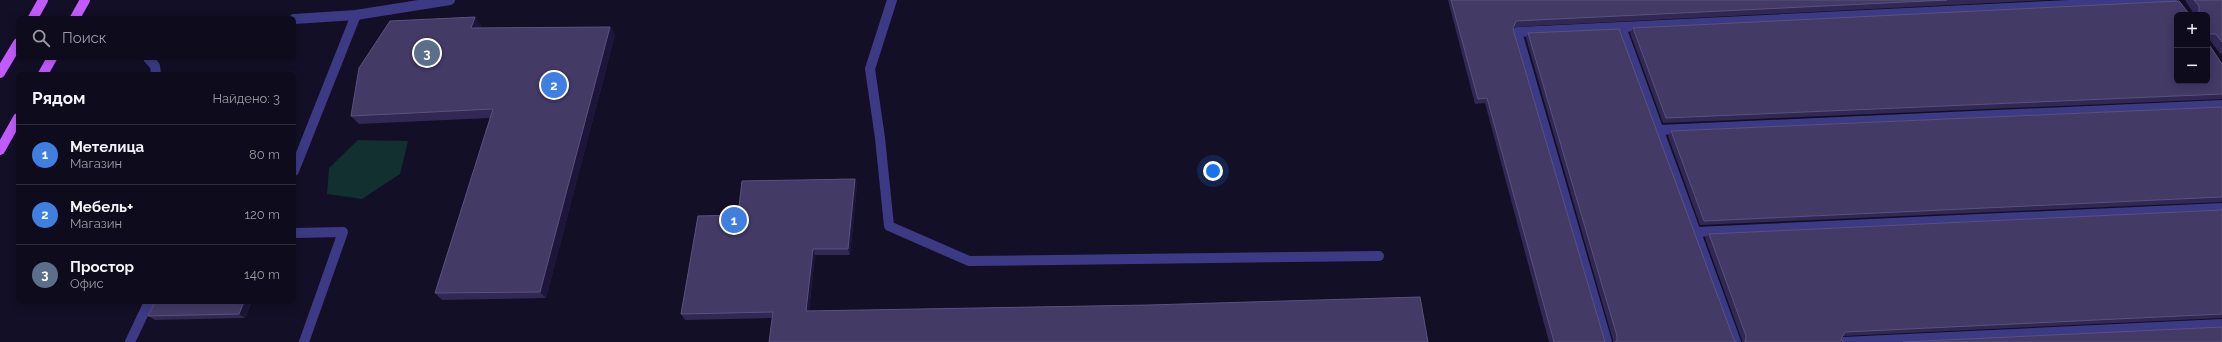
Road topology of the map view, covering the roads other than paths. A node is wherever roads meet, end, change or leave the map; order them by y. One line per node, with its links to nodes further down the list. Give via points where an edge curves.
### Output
1 (43, 0): 7 (main road)
2 (85, 0): 8 (main road)
3 (450, 0): 6 (lane)
4 (892, 0): 25 (lane, via 870,69 889,226 969,261)
5 (2176, 2): 10 (lane)
6 (356, 14): 9 (lane); 21 (lane)
7 (34, 16)
8 (76, 16)
9 (296, 19)
10 (1621, 26): 19 (lane); 30 (lane, via 1517,32)
11 (16, 46): 16 (main road)
12 (51, 60): 14 (main road)
13 (150, 60): 15 (lane, via 155,66)
14 (44, 72)
15 (156, 72)
16 (0, 73)
17 (2222, 105): 19 (lane)
18 (16, 122): 20 (main road)
19 (1659, 130): 23 (lane)
20 (0, 150)
21 (296, 165)
22 (2222, 208): 23 (lane)
23 (1696, 232): 31 (lane)
24 (296, 234): 29 (lane, via 344,232)
25 (1379, 256)
26 (148, 304): 28 (lane)
27 (2222, 324): 32 (lane)
28 (130, 342)
29 (304, 342)
30 (1606, 342)
31 (1736, 342)
32 (1843, 342)

